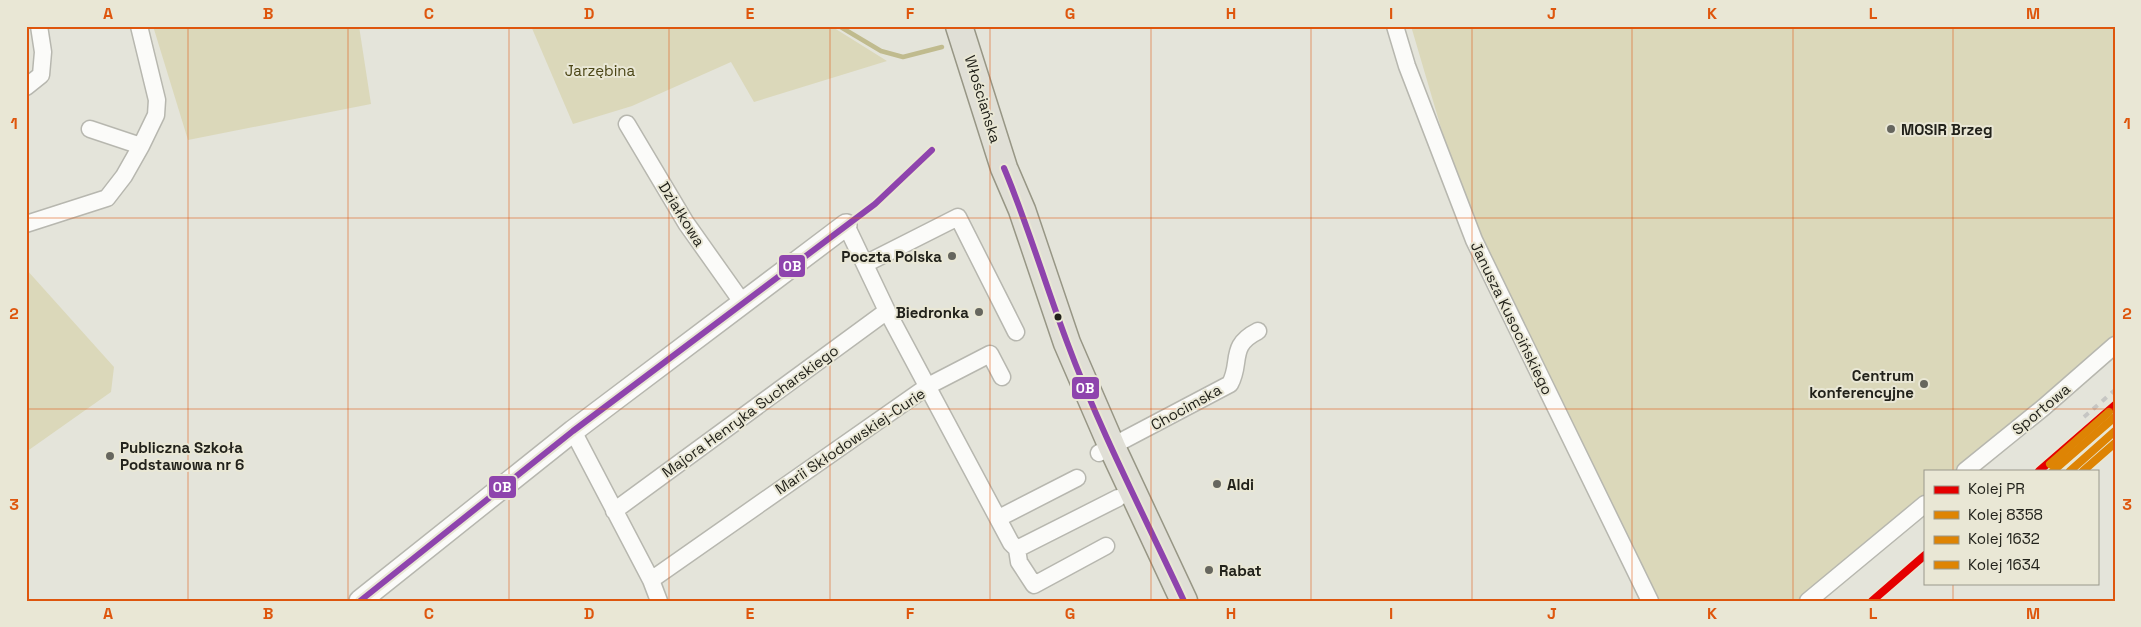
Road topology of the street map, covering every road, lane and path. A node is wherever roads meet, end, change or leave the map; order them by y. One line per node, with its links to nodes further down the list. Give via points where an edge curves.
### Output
1 (39, 26): 5 (street, via 43,52 41,76)
2 (139, 26): 8 (street, via 157,100 156,115)
3 (1395, 26): 33 (street, Janusza Kusocińskiego, via 1407,66 1474,240)
4 (964, 27): 20 (main road, Włościańska, via 1004,168 1012,216 1042,318)
5 (26, 87)
6 (627, 124): 12 (street, Działkowa, via 686,223)
7 (90, 129): 8 (street)
8 (141, 146): 9 (street, via 107,198)
9 (26, 224)
10 (846, 225): 11 (street); 12 (street)
11 (865, 264): 13 (street); 15 (street, via 958,217)
12 (742, 302): 19 (street)
13 (887, 311): 18 (street); 25 (street, Majora Henryka Sucharskiego)
14 (1258, 331): 20 (street, Chocimska, via 1246,337 1237,352 1234,362 1236,374 1230,384)
15 (1016, 332)
16 (2115, 345): 21 (street, Sportowa)
17 (1002, 377): 18 (street, via 990,354)
18 (928, 386): 26 (street, Marii Skłodowskiej-Curie); 29 (street, Marii Skłodowskiej-Curie)
19 (572, 431): 25 (street); 31 (street)
20 (1105, 450): 23 (main road); 30 (main road)
21 (1966, 470)
22 (1077, 478): 26 (street)
23 (1118, 498): 28 (street); 30 (main road)
24 (1924, 505): 34 (street)
25 (614, 511): 29 (street)
26 (999, 518): 28 (street, Marii Skłodowskiej-Curie)
27 (1106, 546): 28 (street, Marii Skłodowskiej-Curie, via 1034,586 1019,562)
28 (1017, 549)
29 (651, 580): 32 (street)
30 (1179, 592)
31 (360, 601)
32 (659, 601)
33 (1650, 601)
34 (1808, 601)

